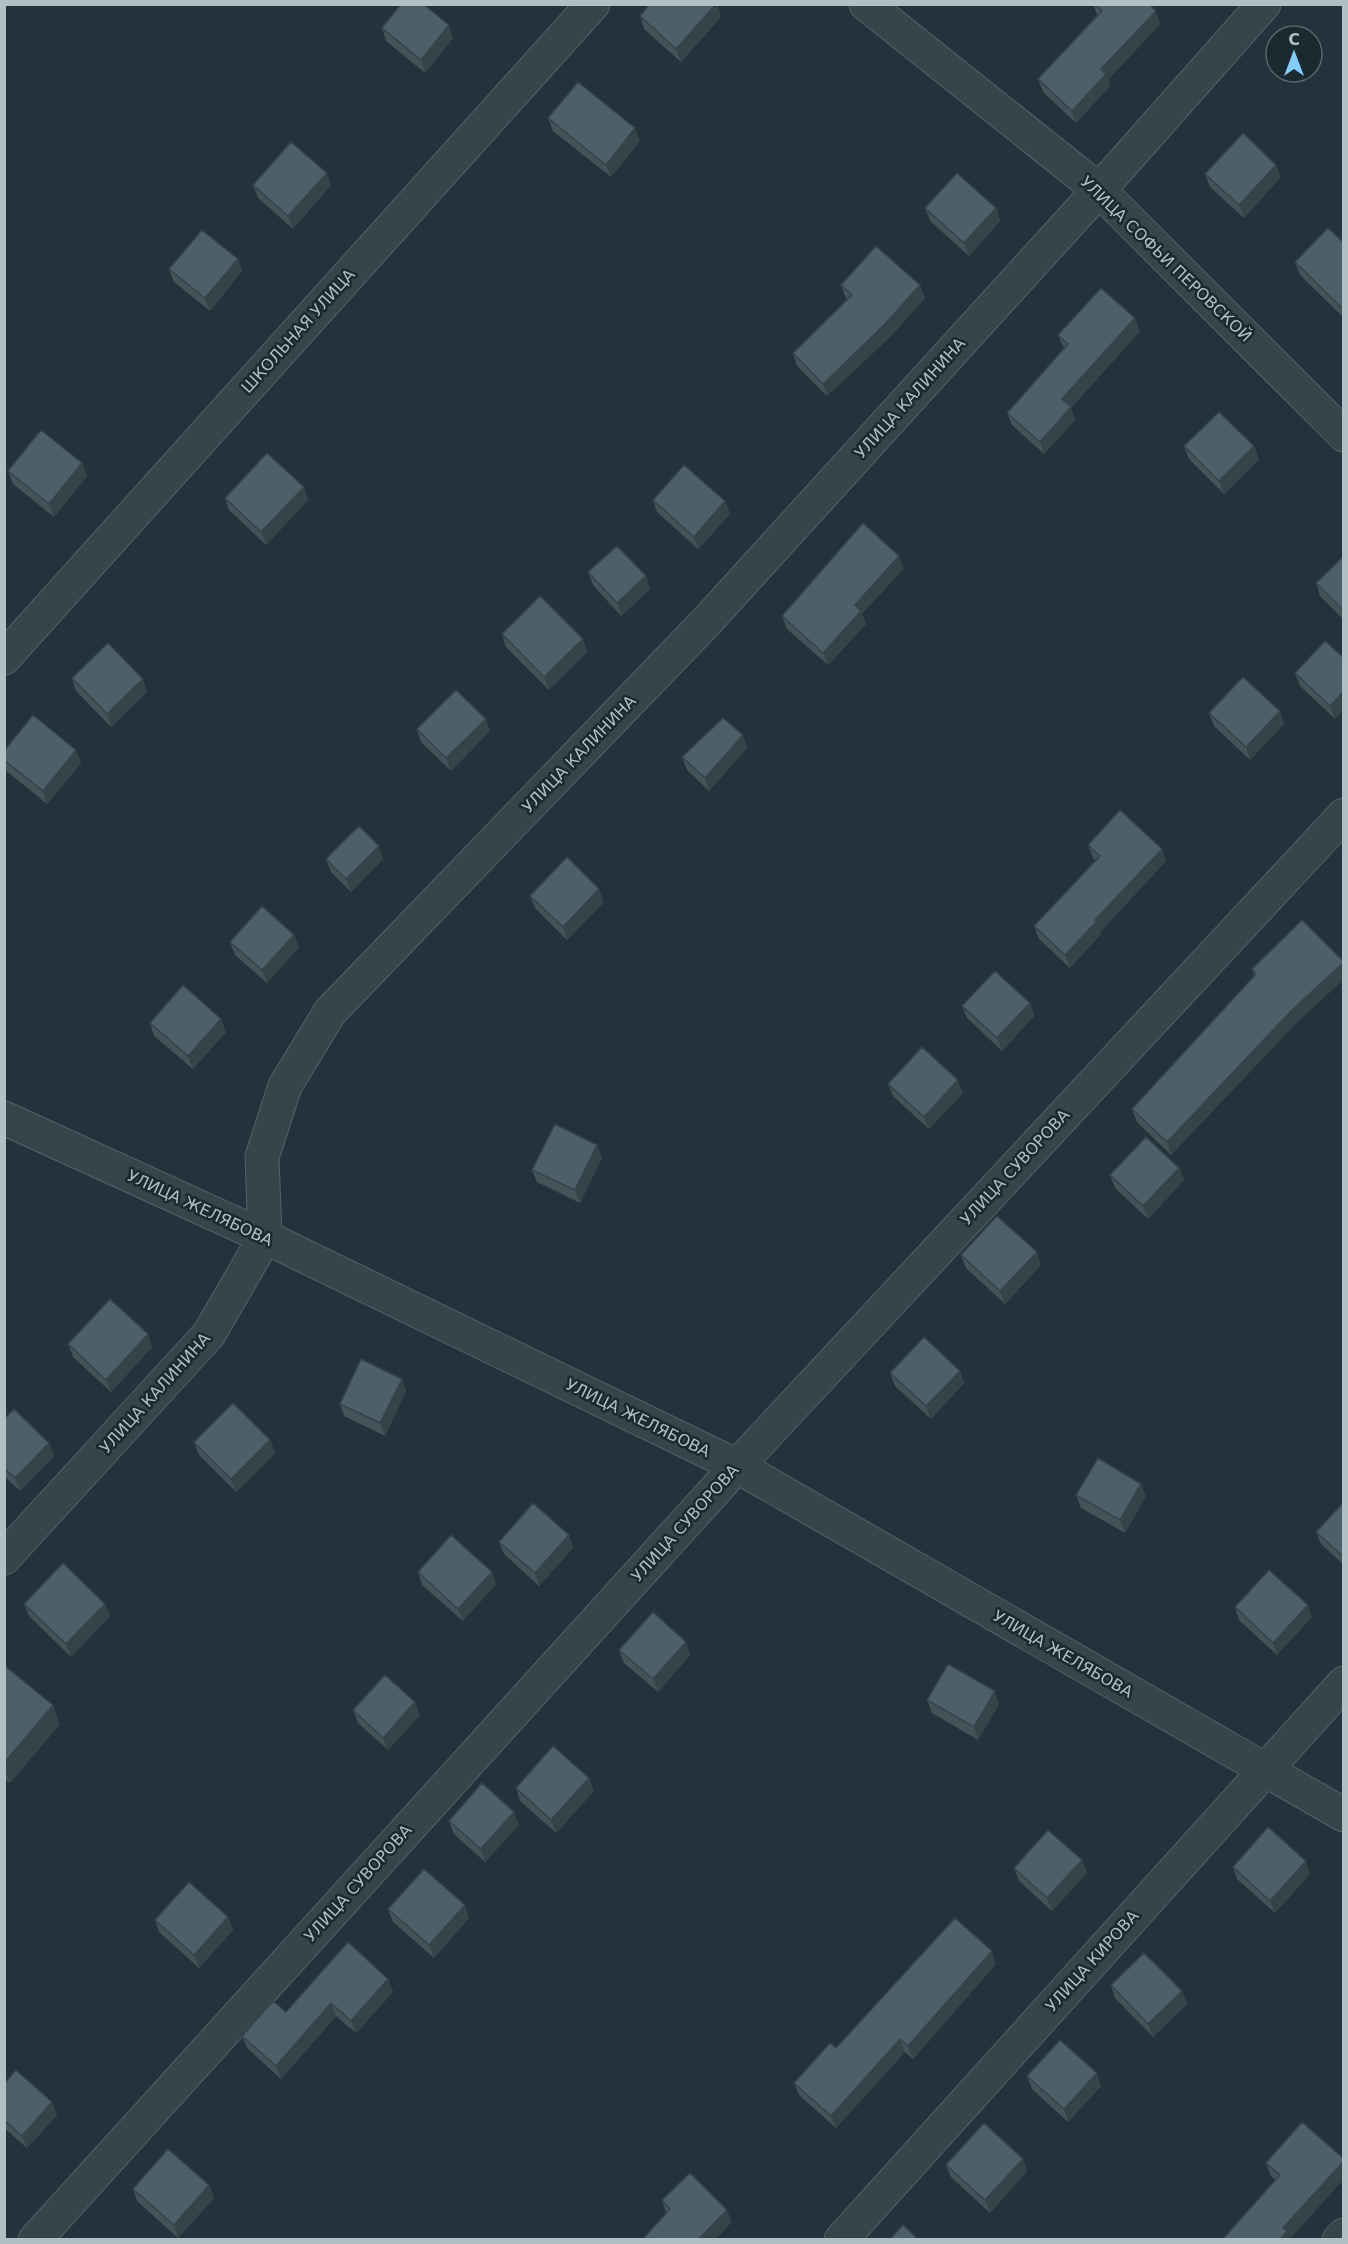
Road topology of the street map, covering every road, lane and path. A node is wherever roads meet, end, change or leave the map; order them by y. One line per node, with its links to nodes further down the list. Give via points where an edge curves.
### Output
1 (593, 4): 6 (street, ШКОЛЬНАЯ УЛИЦА)
2 (866, 4): 4 (street, УЛИЦА СОФЬИ ПЕРОВСКОЙ)
3 (1264, 4): 4 (street, УЛИЦА КАЛИНИНА)
4 (1099, 190): 5 (street, УЛИЦА СОФЬИ ПЕРОВСКОЙ); 9 (street, УЛИЦА КАЛИНИНА, via 707,621 330,1012 285,1086 262,1157)
5 (1344, 435)
6 (4, 658)
7 (1344, 815): 10 (street, УЛИЦА СУВОРОВА)
8 (4, 1118): 9 (street, УЛИЦА ЖЕЛЯБОВА)
9 (265, 1237): 10 (street, УЛИЦА ЖЕЛЯБОВА); 11 (street, УЛИЦА КАЛИНИНА, via 209,1334)
10 (737, 1466): 13 (street, УЛИЦА ЖЕЛЯБОВА); 16 (street, УЛИЦА СУВОРОВА)
11 (4, 1558)
12 (1344, 1683): 13 (street, УЛИЦА КИРОВА)
13 (1264, 1770): 14 (street, УЛИЦА ЖЕЛЯБОВА); 17 (street, УЛИЦА КИРОВА)
14 (1344, 1815)
15 (1344, 2235): 18 (street)
16 (35, 2240)
17 (841, 2240)
18 (1339, 2240)

